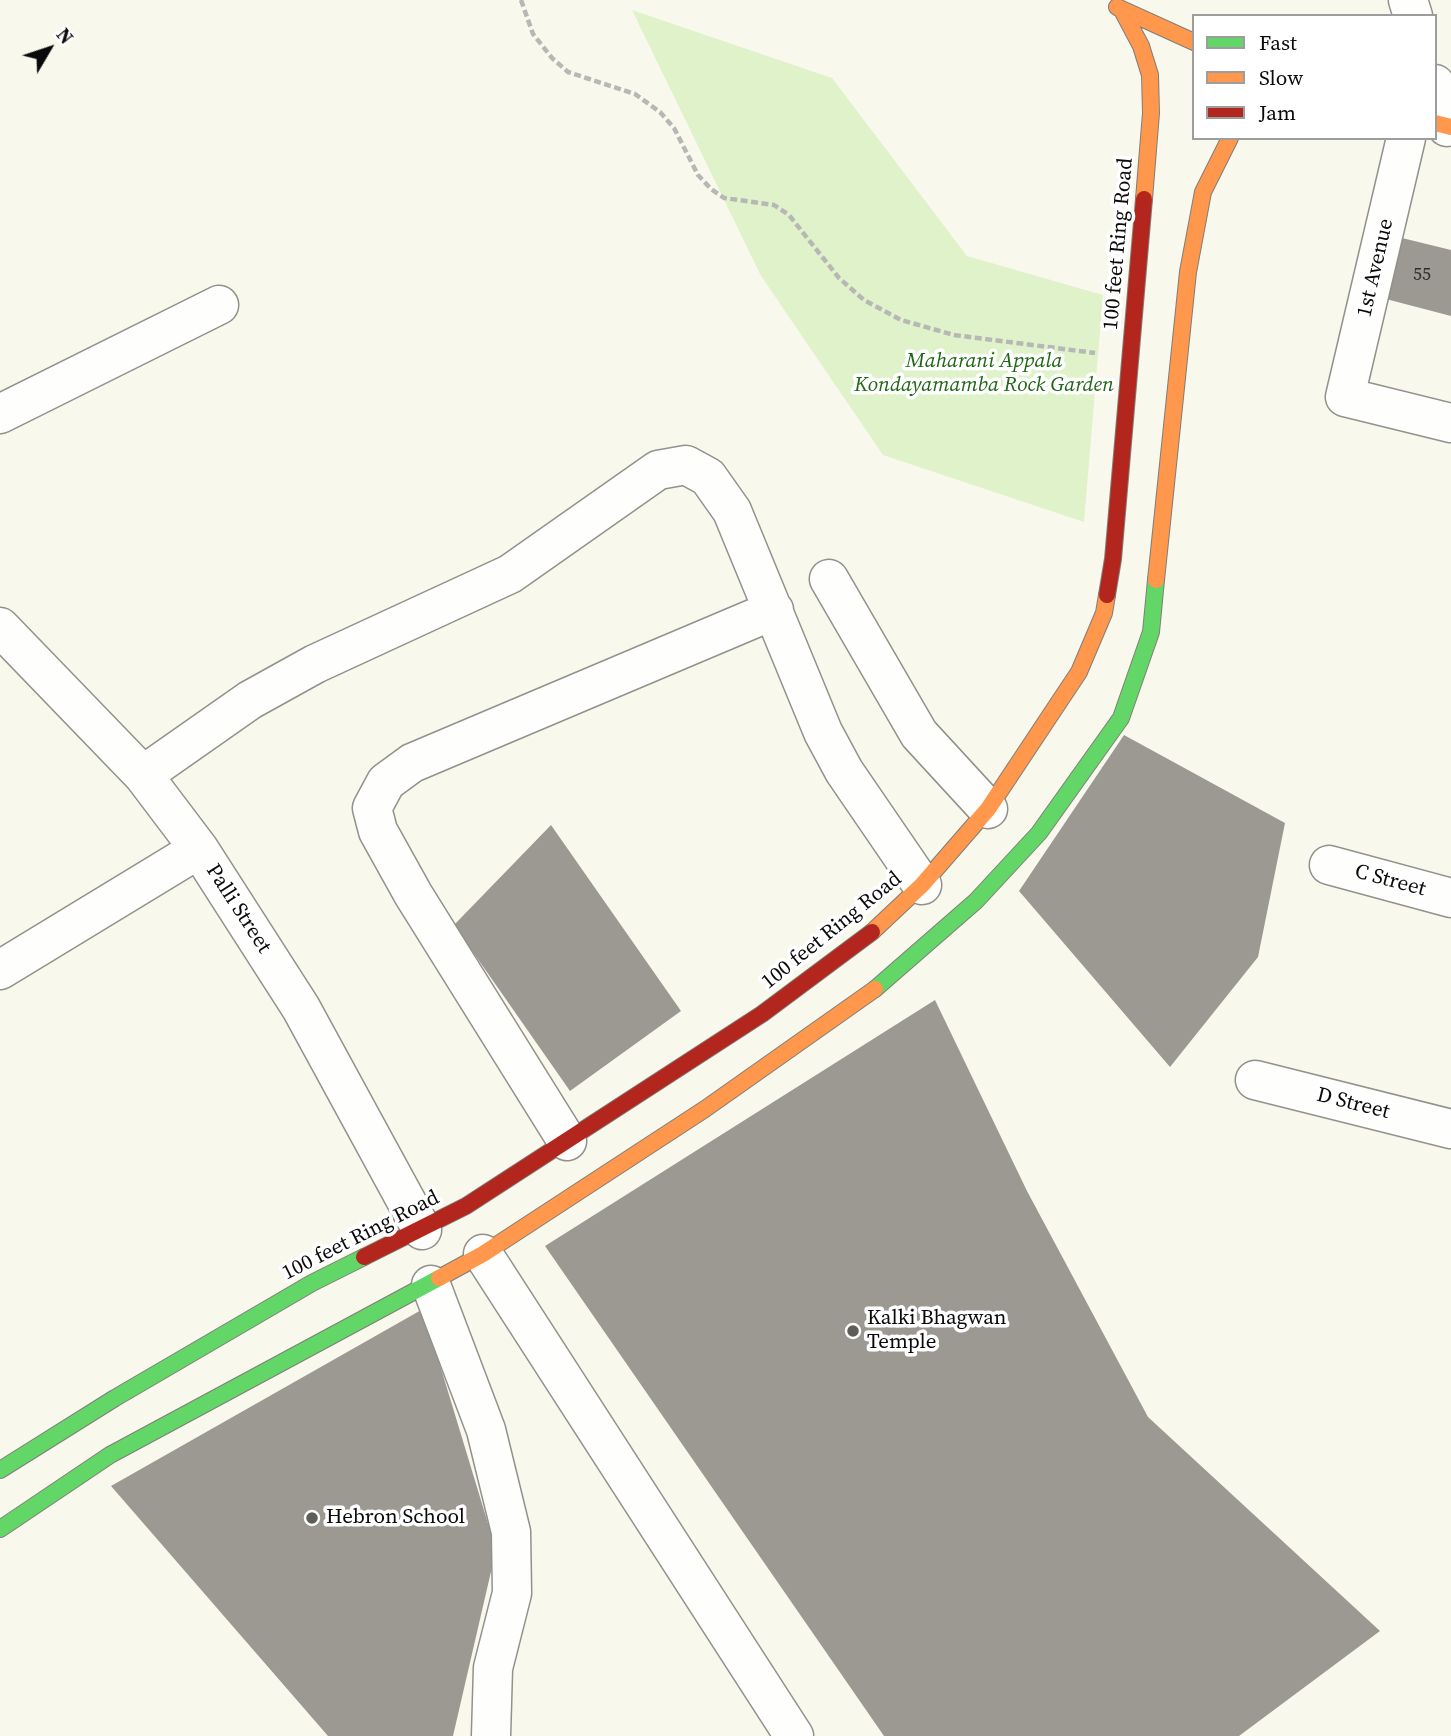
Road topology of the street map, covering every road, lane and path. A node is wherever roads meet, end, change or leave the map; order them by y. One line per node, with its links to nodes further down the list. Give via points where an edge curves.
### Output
1 (521, 0): 9 (path, via 533,34 568,72 635,94 660,112 711,189 724,198 774,205 789,215 839,278 864,300 901,320 954,335)
2 (1128, 4): 3 (main road); 9 (main road, 100 feet Ring Road, via 1150,75 1151,113)
3 (1192, 41)
4 (1437, 93): 5 (street)
5 (1444, 126)
6 (1229, 140): 26 (main road, via 1203,192 1188,272 1151,632 1121,718 1040,834 976,901 880,985 705,1109)
7 (1406, 140): 11 (street, 1st Avenue, via 1345,397)
8 (219, 305): 10 (street)
9 (1131, 358): 16 (main road, 100 feet Ring Road, via 1104,613 1079,672)
10 (0, 414)
11 (1451, 423)
12 (829, 579): 16 (street, via 919,734)
13 (774, 610): 15 (street, via 732,511 708,477 686,465 658,470 510,574 314,664 250,700); 19 (street, via 823,732 844,771); 24 (street, via 412,763 386,782 372,807 378,831 413,894)
14 (0, 627): 15 (street, Palli Street)
15 (143, 775): 17 (street, Palli Street)
16 (988, 809): 19 (main road, 100 feet Ring Road)
17 (199, 849): 21 (street); 25 (street, Palli Street, via 301,1008)
18 (1329, 865): 20 (street, C Street)
19 (922, 885): 24 (main road, 100 feet Ring Road, via 883,923 762,1014)
20 (1451, 898)
21 (0, 970)
22 (1255, 1080): 23 (street, D Street)
23 (1451, 1129)
24 (567, 1141): 25 (main road, 100 feet Ring Road)
25 (422, 1230): 28 (main road, 100 feet Ring Road, via 312,1283)
26 (483, 1254): 27 (main road); 31 (street)
27 (431, 1285): 29 (main road, via 110,1455); 30 (street, via 486,1430 511,1532 512,1594 493,1668)
28 (0, 1470)
29 (0, 1529)
30 (491, 1736)
31 (794, 1736)

